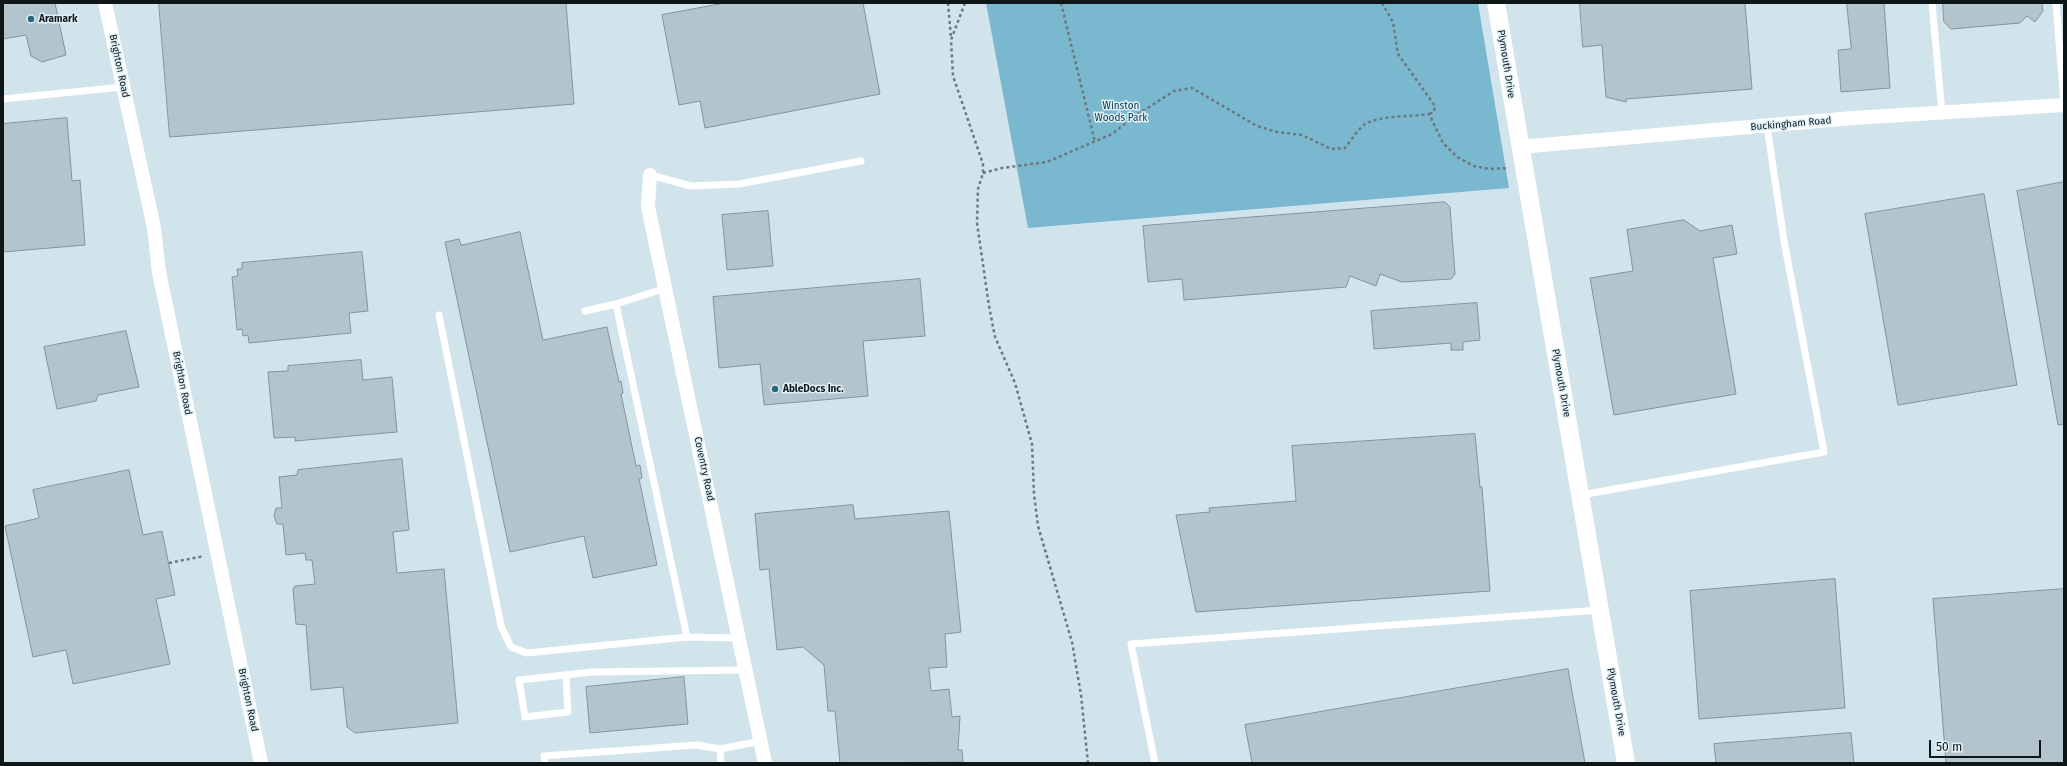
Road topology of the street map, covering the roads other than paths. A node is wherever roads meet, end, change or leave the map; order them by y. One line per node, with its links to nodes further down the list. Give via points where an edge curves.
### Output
1 (105, 3): 5 (street, Brighton Road)
2 (1496, 3): 10 (street, Plymouth Drive)
3 (1932, 3): 8 (lane)
4 (2056, 3): 7 (lane)
5 (123, 87): 6 (lane); 25 (street, Brighton Road, via 154,228 159,272)
6 (3, 99)
7 (2064, 105): 8 (street, Buckingham Road)
8 (1942, 113): 9 (street, Buckingham Road)
9 (1768, 126): 10 (street, Buckingham Road); 17 (lane, via 1784,241 1824,452)
10 (1519, 147): 17 (street, Plymouth Drive)
11 (861, 161): 12 (lane, via 739,184 691,186)
12 (650, 174): 13 (street, Coventry Road, via 648,207)
13 (666, 288): 14 (lane); 20 (street, Coventry Road)
14 (616, 304): 15 (lane); 19 (lane)
15 (585, 311)
16 (439, 315): 19 (lane, via 501,626 511,646 527,652)
17 (1579, 495): 18 (street, Plymouth Drive)
18 (1600, 610): 29 (lane, via 1131,644); 30 (street, Plymouth Drive)
19 (687, 637): 20 (lane)
20 (739, 638): 21 (street, Coventry Road)
21 (746, 670): 22 (lane, via 592,672); 23 (street, Coventry Road)
22 (566, 675): 22 (lane, via 519,680 525,717 568,712)
23 (761, 741): 24 (lane); 28 (street, Coventry Road)
24 (720, 749): 26 (lane, via 697,745 544,756); 27 (lane)
25 (261, 763)
26 (545, 763)
27 (721, 763)
28 (766, 763)
29 (1154, 763)
30 (1626, 763)

